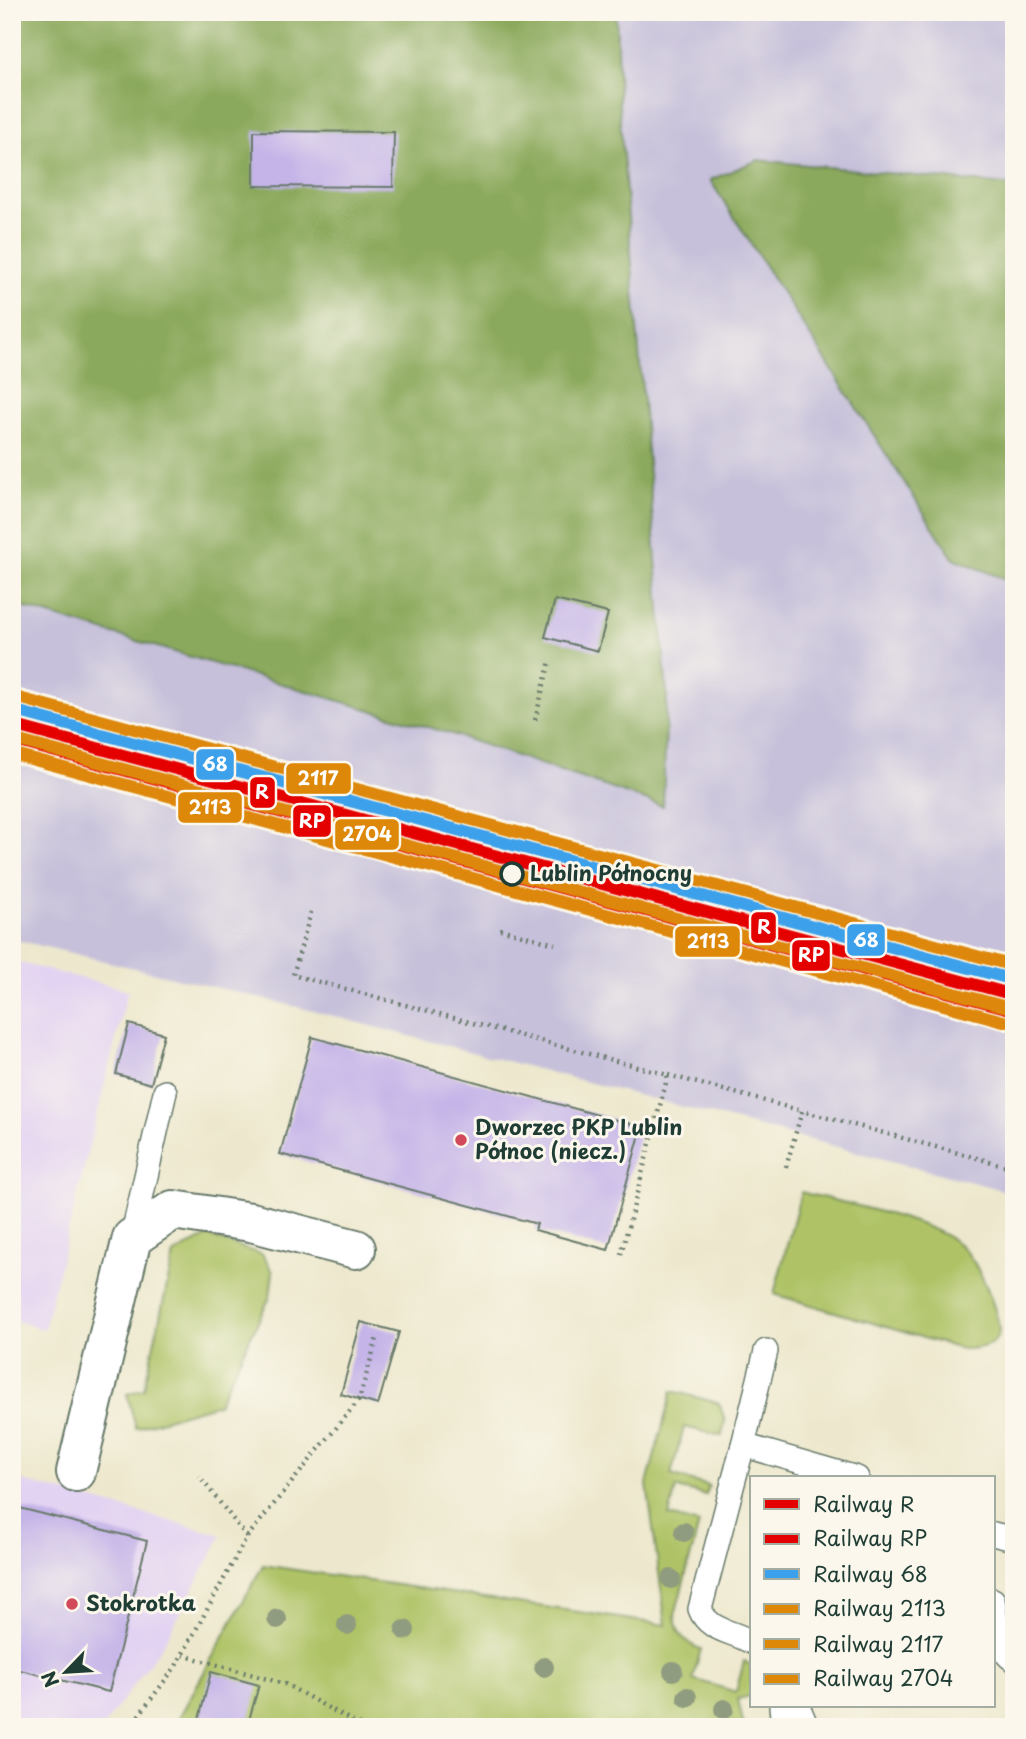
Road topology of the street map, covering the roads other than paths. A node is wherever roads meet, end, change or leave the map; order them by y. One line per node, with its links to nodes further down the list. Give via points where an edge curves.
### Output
1 (165, 1092): 2 (lane)
2 (132, 1238): 3 (street, via 173,1210 251,1222); 6 (street)
3 (356, 1249)
4 (766, 1351): 5 (lane)
5 (743, 1445): 7 (lane); 11 (lane, via 700,1609 713,1626)
6 (76, 1472)
7 (851, 1476)
8 (995, 1534): 9 (lane)
9 (1014, 1539)
10 (995, 1610): 12 (lane, via 1002,1646)
11 (750, 1642)
12 (1014, 1660)
13 (781, 1708): 15 (lane)
14 (799, 1708): 16 (lane)
15 (783, 1727)
16 (807, 1727)

